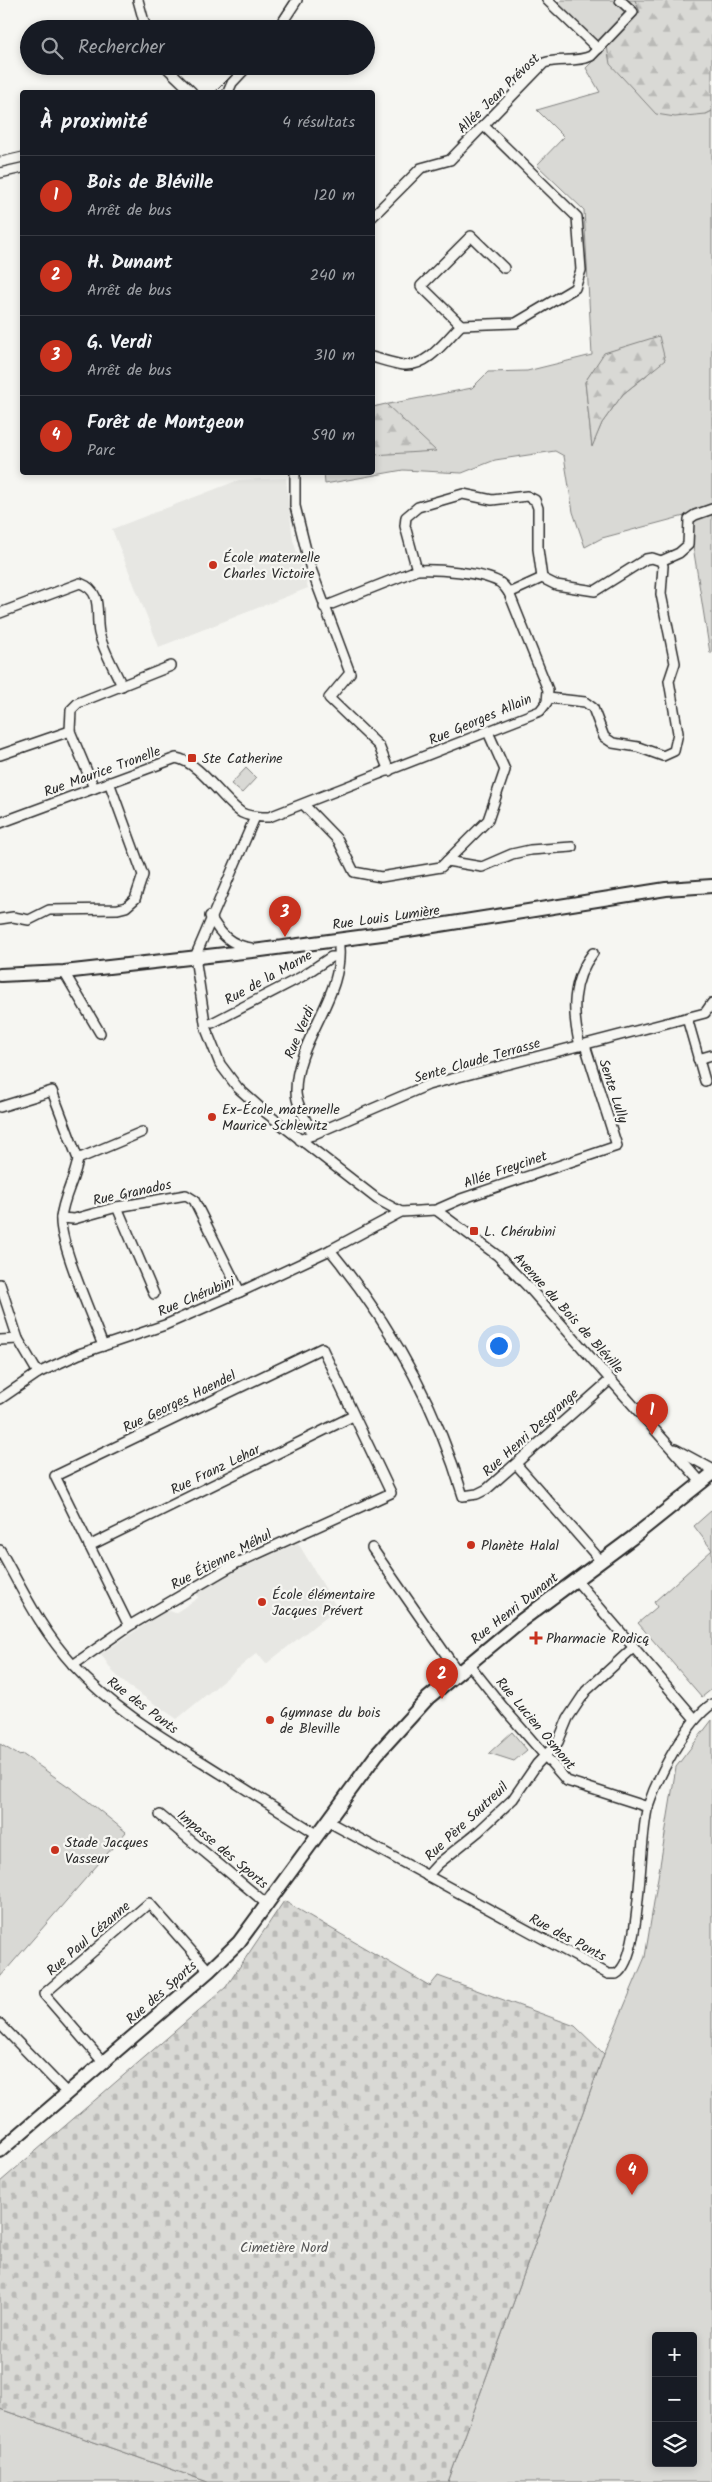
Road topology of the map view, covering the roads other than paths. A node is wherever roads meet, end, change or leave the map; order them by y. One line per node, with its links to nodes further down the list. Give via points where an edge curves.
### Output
1 (138, 0): 5 (street)
2 (297, 0): 6 (street)
3 (547, 0): 7 (street)
4 (620, 0): 7 (street, Allée Jean Prévost, via 633,12)
5 (144, 20)
6 (284, 20)
7 (598, 49): 12 (street, Allée Jean Prévost, via 584,60 544,63)
8 (174, 75): 10 (street)
9 (240, 75): 11 (street)
10 (190, 90)
11 (229, 90)
12 (484, 126): 15 (street, Allée Jean Prévost, via 450,160 421,168); 17 (street, via 577,217 581,270 575,288 516,323)
13 (20, 168): 14 (street)
14 (0, 173)
15 (375, 214)
16 (504, 268): 17 (street, via 471,236 421,286)
17 (461, 325): 18 (street, via 428,358 416,364 404,365)
18 (375, 359)
19 (295, 475): 25 (street, via 295,506)
20 (712, 510): 21 (street, via 689,519 688,545)
21 (661, 561): 23 (street, via 646,559 596,591 556,584); 29 (street, via 664,566 661,594 675,663 669,681 678,733 674,751 662,756 638,747 613,743 604,737 593,708 585,702)
22 (416, 570): 23 (street, via 405,526 406,518 418,507 463,494 492,500 527,496 535,500 538,508); 24 (street, via 489,577); 25 (street)
23 (542, 578): 24 (street)
24 (510, 593): 29 (street, Rue Georges Allain, via 548,690)
25 (324, 607): 33 (street, via 350,673 329,698 379,746)
26 (2, 610): 28 (street, via 80,583 88,586 99,605 99,632)
27 (171, 666): 28 (street)
28 (122, 686): 30 (street, via 78,703 71,710)
29 (548, 698): 31 (street, Rue Georges Allain, via 540,711)
30 (70, 731): 32 (street); 35 (street)
31 (488, 732): 33 (street, Rue Georges Allain); 40 (street, via 505,770 494,808 488,820)
32 (0, 756)
33 (389, 771): 36 (street, Rue Georges Allain)
34 (110, 782): 35 (street, Rue Maurice Tronelle); 37 (street, Rue Maurice Tronelle, via 180,759 243,813); 43 (street, via 143,875 135,899 118,909 49,910 29,920)
35 (94, 788): 38 (street, Rue Maurice Tronelle)
36 (304, 804): 37 (street, Rue Georges Allain, via 269,817); 40 (street, via 338,840 354,872 381,878 441,867)
37 (254, 817): 42 (street)
38 (0, 823)
39 (572, 847): 40 (street, via 530,850 482,867)
40 (447, 861)
41 (712, 886): 44 (street, Rue Louis Lumière, via 666,889)
42 (210, 916): 45 (street, via 222,935 232,942); 47 (street)
43 (0, 919)
44 (338, 939): 45 (street, Rue Louis Lumière); 48 (street, Rue Verdi)
45 (261, 950): 47 (street, Rue Louis Lumière)
46 (592, 953): 55 (street, via 577,982 574,1004 575,1026)
47 (195, 957): 49 (street, Rue Louis Lumière); 62 (street, via 206,1029 220,1064 238,1088)
48 (338, 957): 53 (street, Rue de la Marne, via 331,957 301,978); 61 (street, Rue Verdi, via 324,1009 298,1068 296,1094)
49 (64, 972): 50 (street, Rue Louis Lumière); 54 (street)
50 (0, 975)
51 (712, 1003): 52 (street, Sente Claude Terrasse, via 705,1013)
52 (687, 1018): 55 (street, Sente Claude Terrasse); 57 (street)
53 (212, 1023)
54 (100, 1033)
55 (582, 1045): 61 (street, Sente Claude Terrasse, via 428,1085); 63 (street, Sente Lully)
56 (712, 1055): 57 (street)
57 (698, 1058): 58 (street)
58 (705, 1081)
59 (0, 1107): 64 (street, via 52,1091)
60 (142, 1132): 64 (street)
61 (313, 1135): 62 (street, Sente Claude Terrasse)
62 (300, 1140): 67 (street, via 377,1199)
63 (617, 1146): 66 (street, Allée Freycinet)
64 (78, 1159): 68 (street)
65 (117, 1207): 68 (street, Rue Granados, via 74,1219); 71 (street, Rue Granados, via 186,1195 194,1200); 72 (street)
66 (436, 1210): 67 (street, Allée Freycinet); 77 (street, Avenue du Bois de Bléville, via 498,1256)
67 (401, 1212): 69 (street, Rue Chérubini)
68 (61, 1218): 75 (street, via 61,1231)
69 (330, 1250): 71 (street, Rue Chérubini); 81 (street, Rue Henri Desgrange, via 360,1286 406,1357 439,1427 464,1496 487,1489)
70 (0, 1284): 73 (street)
71 (240, 1292): 75 (street, Rue Chérubini)
72 (154, 1294)
73 (18, 1339): 74 (street); 76 (street)
74 (0, 1340)
75 (103, 1346): 76 (street, Rue Chérubini)
76 (38, 1373): 78 (street, Rue Chérubini)
77 (610, 1380): 80 (street, Avenue du Bois de Bléville); 81 (street, Rue Henri Desgrange)
78 (0, 1399)
79 (353, 1416): 85 (street, Rue Georges Haendel); 86 (street, Rue Franz Lehar); 86 (street, Rue Georges Haendel, via 322,1348 55,1476)
80 (670, 1447): 82 (street, Avenue du Bois de Bléville); 84 (street, Avenue du Bois de Bléville)
81 (516, 1464): 89 (street)
82 (712, 1469)
83 (712, 1474): 84 (street, Rue Henri Dunant)
84 (701, 1482): 89 (street, Rue Henri Dunant)
85 (391, 1493): 91 (street, Rue Étienne Méhul, via 235,1564)
86 (89, 1546): 91 (street, Rue Georges Haendel)
87 (372, 1548): 95 (street)
88 (0, 1550): 94 (street, Rue des Ponts, via 28,1604)
89 (601, 1561): 90 (street, Rue Henri Dunant)
90 (576, 1580): 92 (street); 93 (street, Rue Henri Dunant)
91 (129, 1626): 94 (street, Rue Étienne Méhul)
92 (634, 1647): 97 (street); 98 (street, Rue Père Sautreuil, via 586,1691 568,1718 558,1742)
93 (468, 1663): 95 (street, Rue Henri Dunant); 98 (street, Rue Lucien Osmont)
94 (73, 1665): 102 (street, Rue des Ponts, via 121,1708)
95 (458, 1672): 101 (street, Rue Henri Dunant, via 395,1733)
96 (712, 1704): 97 (street, Rue des Ponts)
97 (696, 1719): 99 (street, Rue des Ponts, via 662,1771)
98 (545, 1756): 99 (street, Rue Lucien Osmont, via 567,1781); 103 (street, Rue Père Sautreuil, via 513,1799)
99 (648, 1807): 103 (street, Rue des Ponts, via 634,1924 625,1965 616,1974 608,1974)
100 (160, 1814): 104 (street, Impasse des Sports)
101 (327, 1821): 102 (street, Rue Henri Dunant); 103 (street, Rue des Ponts)
102 (317, 1834): 104 (street, Rue des Sports)
103 (427, 1876)
104 (268, 1905): 105 (street, Rue des Sports, via 239,1942)
105 (209, 1971): 107 (street, Rue des Sports); 107 (street, Rue Paul Cézanne, via 149,1903 44,1994)
106 (0, 2024): 108 (street)
107 (103, 2062): 108 (street, Rue des Sports)
108 (68, 2093): 109 (street, Rue des Sports)
109 (0, 2151)

